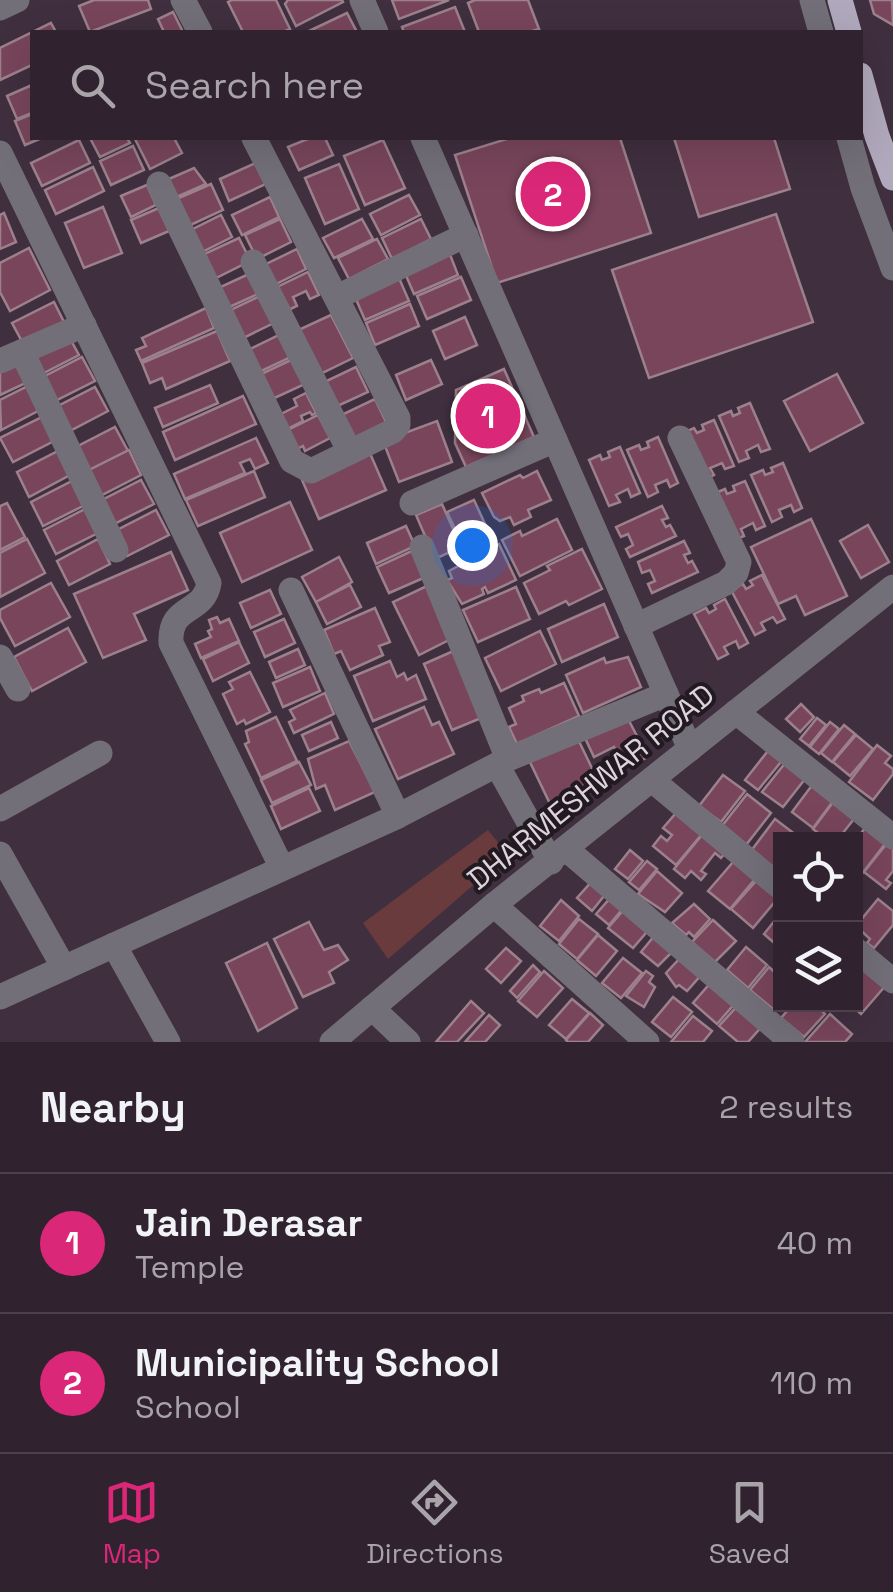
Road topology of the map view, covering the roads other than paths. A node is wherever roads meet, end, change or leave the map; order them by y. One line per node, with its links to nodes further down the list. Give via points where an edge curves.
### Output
1 (17, 0): 6 (street)
2 (184, 0): 7 (street)
3 (362, 0): 8 (street)
4 (812, 0): 9 (street)
5 (840, 0): 10 (main road)
6 (0, 8)
7 (199, 30)
8 (375, 30)
9 (820, 30)
10 (848, 30)
11 (863, 84): 16 (main road)
12 (255, 140): 21 (street)
13 (427, 140): 18 (street)
14 (850, 140): 20 (street)
15 (0, 153): 22 (street)
16 (893, 178)
17 (159, 184): 26 (street, via 292,461 311,471)
18 (466, 235): 21 (street); 25 (street)
19 (254, 262): 26 (street)
20 (893, 268)
21 (337, 298): 26 (street, via 398,418 393,432)
22 (84, 325): 23 (street); 46 (street, via 209,583 202,600 175,618 171,643)
23 (11, 356): 29 (street)
24 (680, 438): 32 (street, via 739,562 726,583)
25 (556, 440): 27 (street); 32 (street)
26 (350, 452)
27 (412, 503)
28 (422, 547): 39 (street)
29 (116, 550)
30 (893, 587): 36 (street, DHARMESHWAR ROAD)
31 (291, 590): 42 (street)
32 (636, 626): 35 (street)
33 (0, 657): 34 (street)
34 (18, 688)
35 (666, 694): 37 (street); 39 (street)
36 (736, 712): 37 (street, DHARMESHWAR ROAD); 43 (street)
37 (690, 749): 40 (street, DHARMESHWAR ROAD)
38 (100, 753): 41 (street)
39 (502, 762): 42 (street); 45 (street)
40 (652, 780): 45 (street, DHARMESHWAR ROAD); 47 (street)
41 (0, 809)
42 (398, 816): 46 (street)
43 (893, 837)
44 (0, 854): 51 (street)
45 (558, 855): 48 (street, DHARMESHWAR ROAD); 59 (street)
46 (282, 868): 49 (street)
47 (773, 881)
48 (494, 905): 54 (street, DHARMESHWAR ROAD); 58 (street)
49 (114, 945): 51 (street); 55 (street)
50 (863, 956): 52 (street)
51 (64, 968): 53 (street)
52 (893, 981)
53 (0, 997)
54 (372, 1008): 56 (street, DHARMESHWAR ROAD); 57 (street)
55 (168, 1042)
56 (332, 1042)
57 (408, 1042)
58 (647, 1042)
59 (792, 1042)

